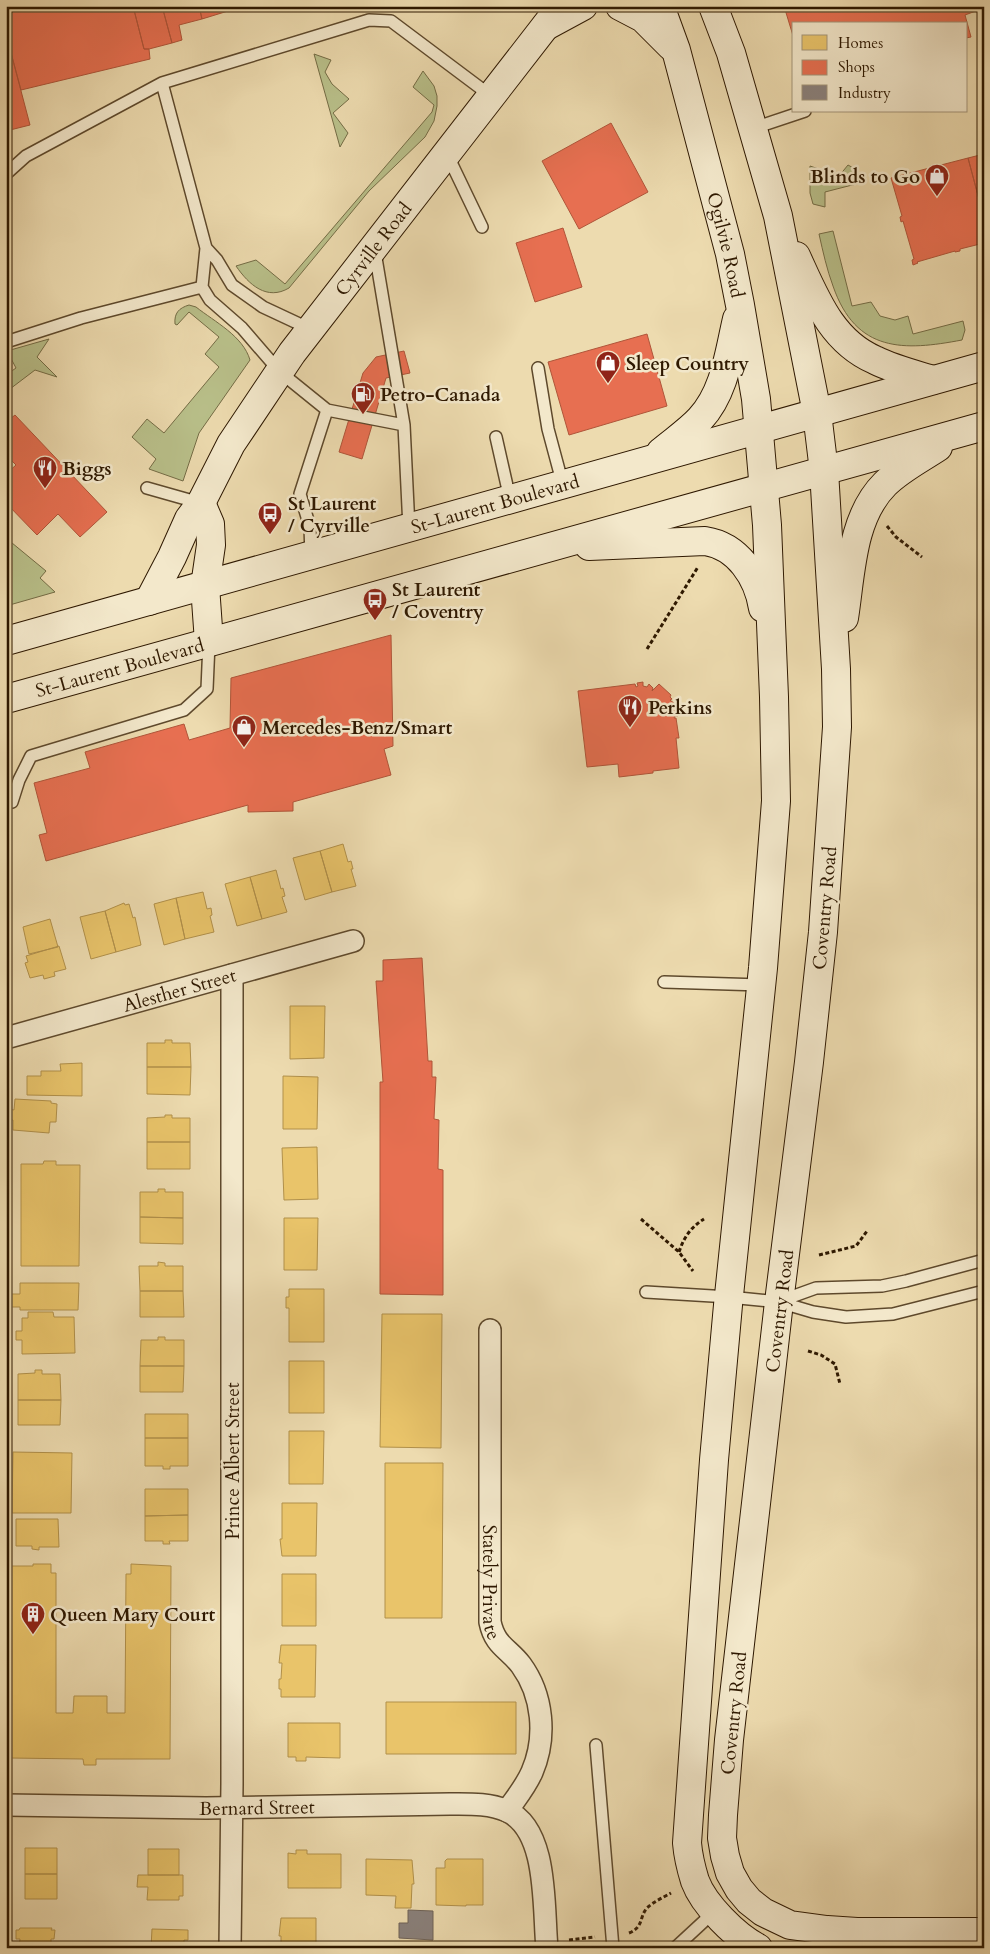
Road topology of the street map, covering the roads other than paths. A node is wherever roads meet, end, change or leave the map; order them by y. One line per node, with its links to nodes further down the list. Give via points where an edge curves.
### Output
1 (583, 6): 5 (main road)
2 (620, 6): 6 (main road, via 643,18)
3 (660, 6): 6 (main road, Ogilvie Road)
4 (713, 6): 10 (main road)
5 (553, 16): 8 (main road, Cyrville Road)
6 (676, 50): 18 (main road, Ogilvie Road, via 730,254)
7 (162, 83): 8 (lane, via 369,20 391,21); 12 (lane, via 26,156); 16 (lane)
8 (491, 96): 11 (main road, Cyrville Road)
9 (802, 112): 10 (lane)
10 (754, 128): 13 (main road)
11 (446, 153): 14 (lane); 15 (main road, Cyrville Road)
12 (6, 174)
13 (778, 216): 24 (main road, via 815,297 836,331 873,360); 26 (main road)
14 (482, 227)
15 (374, 246): 19 (main road, Cyrville Road); 27 (lane)
16 (206, 248): 17 (lane); 19 (lane, via 232,285 263,307)
17 (202, 287): 20 (lane, via 81,318); 23 (lane, via 210,300 242,328)
18 (740, 305): 29 (main road, Ogilvie Road); 31 (main road, via 724,377 712,404 700,420)
19 (310, 329): 23 (main road, Cyrville Road)
20 (6, 342)
21 (984, 366): 24 (main road, St-Laurent Boulevard)
22 (538, 368): 33 (lane, via 548,429)
23 (280, 372): 25 (lane); 37 (main road, Cyrville Road, via 231,444)
24 (933, 380): 26 (main road, St-Laurent Boulevard)
25 (327, 410): 27 (lane); 40 (lane, via 300,494 310,527)
26 (817, 413): 29 (main road, St-Laurent Boulevard); 32 (main road)
27 (404, 425): 38 (lane)
28 (975, 428): 32 (main road, St-Laurent Boulevard); 45 (main road, via 896,474 873,500 862,520 856,541)
29 (760, 429): 31 (main road, St-Laurent Boulevard); 34 (main road, Ogilvie Road)
30 (496, 437): 36 (lane)
31 (652, 460): 33 (main road, St-Laurent Boulevard)
32 (824, 471): 34 (main road, St-Laurent Boulevard); 45 (main road, Coventry Road)
33 (563, 485): 36 (main road, St-Laurent Boulevard)
34 (764, 487): 39 (main road, St-Laurent Boulevard); 46 (main road, Coventry Road)
35 (146, 488): 37 (lane)
36 (510, 500): 38 (main road, St-Laurent Boulevard)
37 (201, 503): 41 (main road, via 210,524 211,546); 42 (main road, Cyrville Road, via 189,519)
38 (410, 528): 40 (main road, St-Laurent Boulevard)
39 (540, 549): 44 (main road, St-Laurent Boulevard); 46 (main road, via 705,542 725,546 743,563 760,593)
40 (311, 556): 41 (main road, St-Laurent Boulevard)
41 (205, 586): 42 (main road, St-Laurent Boulevard); 44 (main road)
42 (150, 601): 43 (main road, St-Laurent Boulevard)
43 (6, 642)
44 (209, 642): 47 (main road, St-Laurent Boulevard); 48 (lane, via 207,689 184,710 31,756 12,802)
45 (836, 669): 58 (main road, Coventry Road, via 835,772 823,932)
46 (774, 697): 52 (main road, Coventry Road, via 776,801)
47 (10, 700)
48 (6, 804)
49 (353, 941): 50 (street, Alesther Street)
50 (232, 975): 53 (street, Alesther Street); 62 (street, Prince Albert Street)
51 (664, 982): 52 (lane)
52 (761, 985): 57 (main road, Coventry Road)
53 (6, 1038)
54 (984, 1260): 58 (lane, via 882,1286 816,1288)
55 (984, 1291): 58 (lane, via 893,1314 865,1316 829,1316)
56 (646, 1292): 57 (lane)
57 (728, 1297): 58 (lane); 64 (main road, Coventry Road, via 687,1842 696,1882)
58 (779, 1302): 65 (main road, Coventry Road, via 729,1740 722,1838 730,1873 749,1901 790,1925 857,1932)
59 (490, 1330): 63 (street, Stately Private, via 490,1622 498,1643 518,1660 528,1674 540,1708 540,1733 532,1771)
60 (596, 1745): 68 (lane)
61 (6, 1804): 62 (street, Bernard Street)
62 (232, 1807): 63 (street, Bernard Street, via 473,1804); 66 (street, Prince Albert Street)
63 (507, 1811): 67 (street, via 518,1818 536,1844)
64 (716, 1911): 69 (lane); 70 (main road, Coventry Road, via 739,1937)
65 (984, 1932)
66 (230, 1948)
67 (547, 1948)
68 (613, 1948)
69 (675, 1948)
70 (758, 1948)

